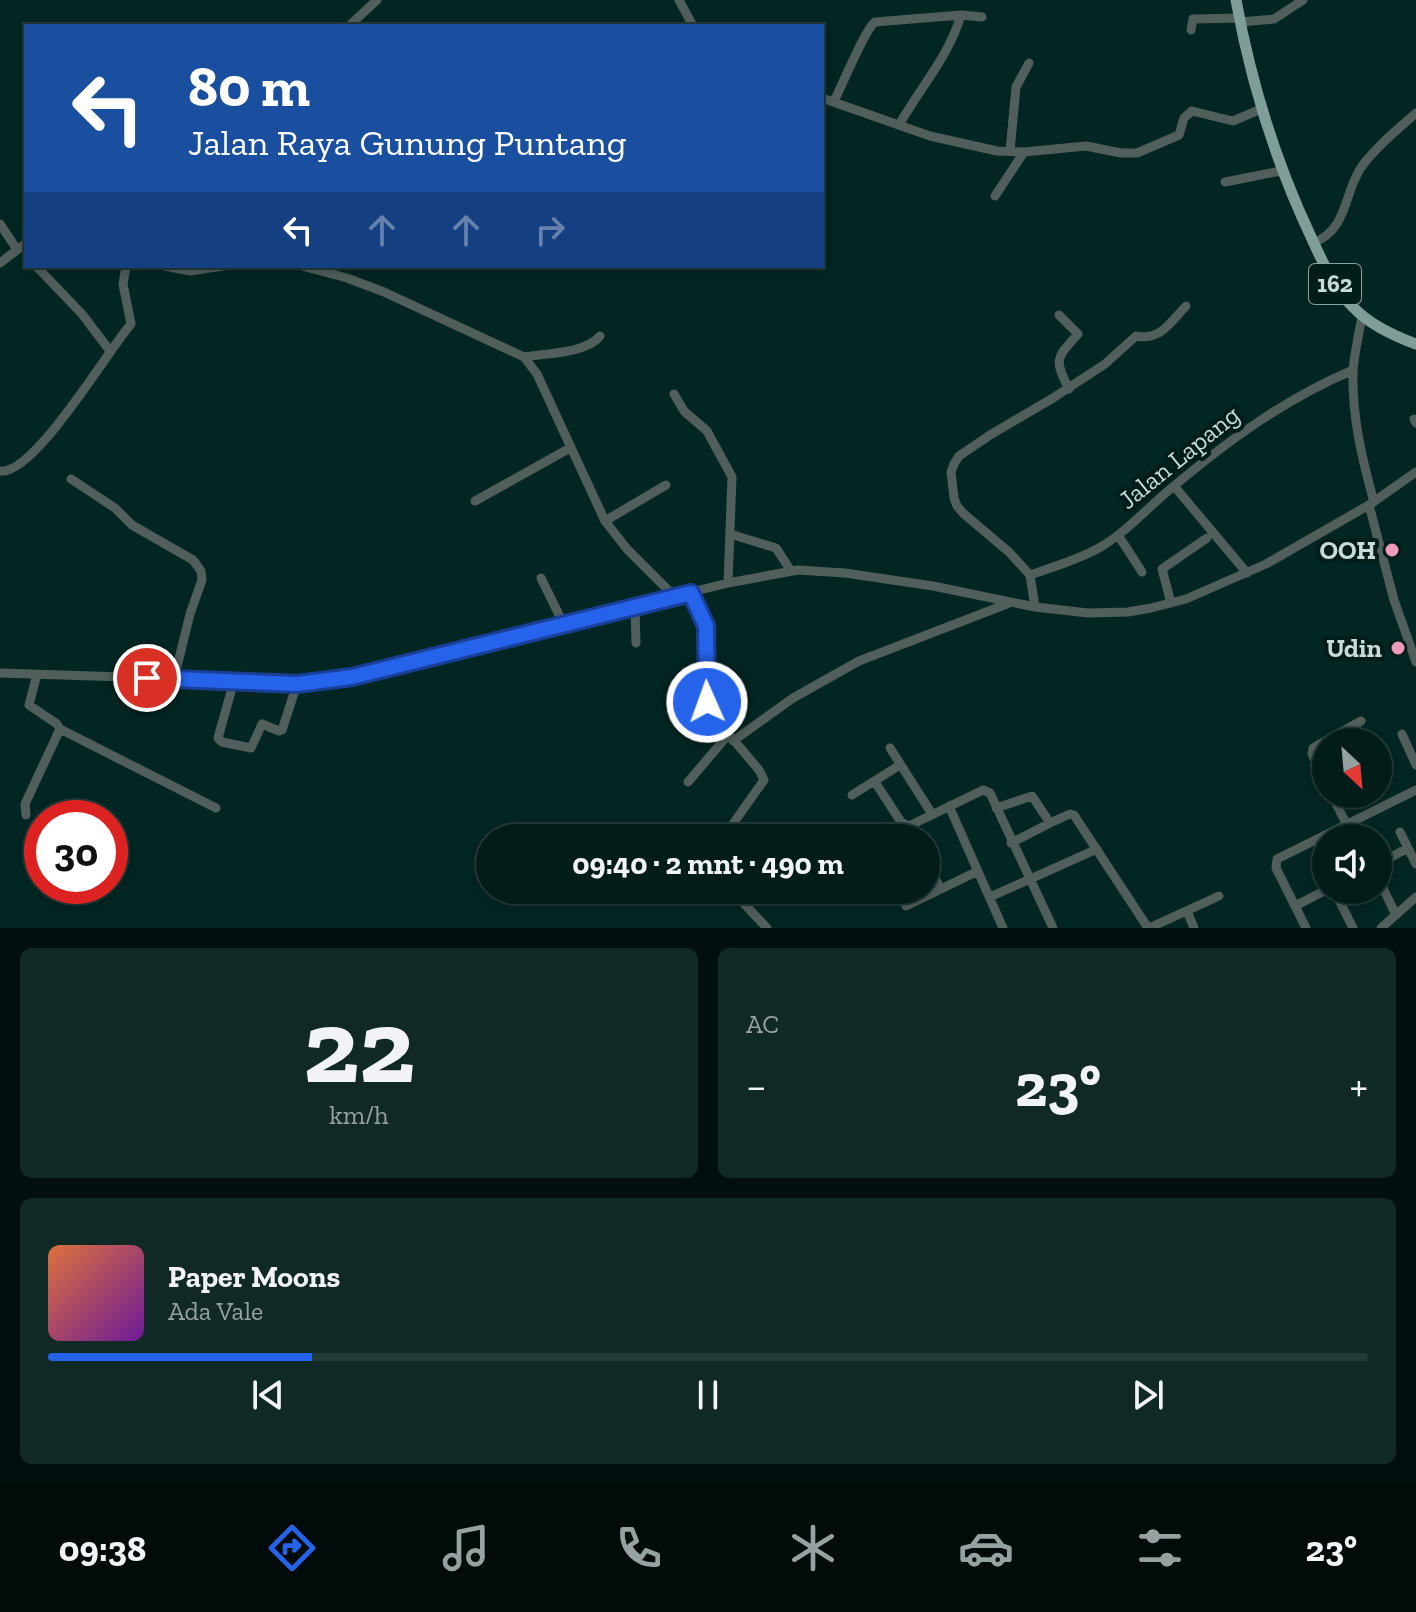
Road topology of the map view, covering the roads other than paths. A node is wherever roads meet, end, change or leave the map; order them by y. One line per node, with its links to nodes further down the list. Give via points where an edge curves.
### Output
1 (377, 0): 8 (street)
2 (679, 0): 9 (street)
3 (1236, 0): 7 (main road, 162)
4 (1303, 0): 7 (street, via 1274,19)
5 (961, 15): 6 (street); 13 (street, via 875,22); 16 (street, via 934,73)
6 (982, 17)
7 (1239, 20): 10 (street, via 1193,19); 14 (main road, 162)
8 (351, 24)
9 (692, 24)
10 (1191, 30)
11 (1029, 63): 17 (street, via 1016,87)
12 (824, 98): 13 (street)
13 (834, 101): 16 (street)
14 (1261, 109): 18 (street, via 1233,121 1192,111 1179,135 1137,153 1086,146); 19 (main road, 162)
15 (1416, 113): 23 (street, via 1358,172 1339,224)
16 (899, 125): 17 (street, via 964,145)
17 (1010, 151): 18 (street)
18 (1024, 152): 21 (street)
19 (1282, 173): 20 (street); 23 (main road, 162)
20 (1225, 182)
21 (995, 196)
22 (0, 224): 24 (street)
23 (1313, 243): 33 (main road, 162, via 1339,291)
24 (21, 246): 25 (street)
25 (0, 263)
26 (38, 268): 36 (street)
27 (126, 268): 36 (street, via 123,284 132,320)
28 (175, 268): 29 (street)
29 (210, 268)
30 (310, 268): 37 (street, via 384,292)
31 (1186, 306): 39 (street, via 1159,333 1146,339 1136,336)
32 (1059, 315): 39 (street, via 1078,334 1059,358)
33 (1362, 316): 35 (main road, 162); 38 (street)
34 (600, 336): 37 (street, via 584,346)
35 (1416, 344)
36 (110, 351): 42 (street, via 31,454 9,471)
37 (524, 357): 41 (street)
38 (1353, 370): 46 (street, Jalan Lapang, via 1269,413); 48 (street, via 1358,440)
39 (1069, 389): 56 (street, via 968,449 951,472 954,498 964,514)
40 (674, 394): 50 (street, via 707,431 730,470)
41 (570, 448): 47 (street); 49 (street)
42 (0, 471)
43 (1416, 472): 48 (street)
44 (71, 479): 70 (street, via 132,525 193,560 201,571)
45 (666, 485): 49 (street)
46 (1174, 486): 51 (street, Jalan Lapang); 55 (street)
47 (475, 501)
48 (1372, 503): 55 (street); 67 (street, via 1394,600)
49 (605, 521): 60 (street)
50 (730, 534): 53 (street, via 776,548); 58 (street)
51 (1118, 535): 54 (street); 56 (street, Jalan Lapang)
52 (1207, 538): 62 (street, via 1162,569)
53 (791, 571): 58 (street); 61 (street, via 845,573)
54 (1142, 572)
55 (1247, 573): 62 (street)
56 (1030, 575): 64 (street)
57 (541, 578): 65 (street)
58 (728, 583): 59 (street)
59 (691, 593): 60 (street); 77 (street, via 706,626 707,702)
60 (674, 596): 63 (street)
61 (1009, 603): 64 (street); 77 (street, via 859,661)
62 (1171, 603): 64 (street, via 1128,612)
63 (635, 607): 65 (street); 66 (street)
64 (1035, 607)
65 (564, 625): 72 (street, via 352,677)
66 (636, 643)
67 (1416, 662)
68 (0, 673): 69 (street)
69 (37, 674): 70 (street); 75 (street, via 29,705)
70 (174, 679): 71 (street)
71 (234, 681): 72 (street); 72 (street, via 218,738 251,748 262,724 279,731 284,727)
72 (297, 684)
73 (1361, 721): 74 (street)
74 (1349, 728)
75 (60, 729): 85 (street); 87 (street)
76 (1402, 734): 80 (street)
77 (730, 738): 81 (street); 91 (street, via 764,780)
78 (890, 748): 79 (street)
79 (900, 765): 82 (street); 89 (street)
80 (1416, 765)
81 (688, 782)
82 (875, 782): 84 (street); 92 (street)
83 (1416, 790): 94 (street)
84 (852, 795)
85 (27, 800)
86 (949, 806): 88 (street, via 983,790); 89 (street); 102 (street)
87 (216, 808)
88 (996, 808): 90 (street, via 1034,797); 97 (street)
89 (932, 814): 93 (street)
90 (1050, 823): 97 (street); 99 (street, via 1074,815)
91 (733, 824)
92 (905, 824)
93 (913, 824)
94 (1349, 824)
95 (1400, 832): 98 (street)
96 (1312, 842): 114 (street, via 1277,859 1276,868)
97 (1011, 843): 103 (street)
98 (1408, 848): 100 (street); 101 (street)
99 (1097, 849): 103 (street); 120 (street)
100 (1392, 857)
101 (1416, 864)
102 (978, 871): 104 (street); 106 (street)
103 (1029, 879): 106 (street); 119 (street)
104 (940, 888)
105 (1219, 896): 115 (street)
106 (990, 897): 118 (street)
107 (1312, 897): 114 (street)
108 (1416, 897): 116 (street)
109 (746, 904): 117 (street)
110 (910, 904): 113 (street)
111 (1341, 904): 123 (street)
112 (1391, 904): 116 (street)
113 (906, 906)
114 (1295, 906): 122 (street)
115 (1187, 911): 120 (street); 121 (street)
116 (1396, 915): 124 (street)
117 (767, 928)
118 (1003, 928)
119 (1053, 928)
120 (1148, 928)
121 (1194, 928)
122 (1306, 928)
123 (1353, 928)
124 (1381, 928)

